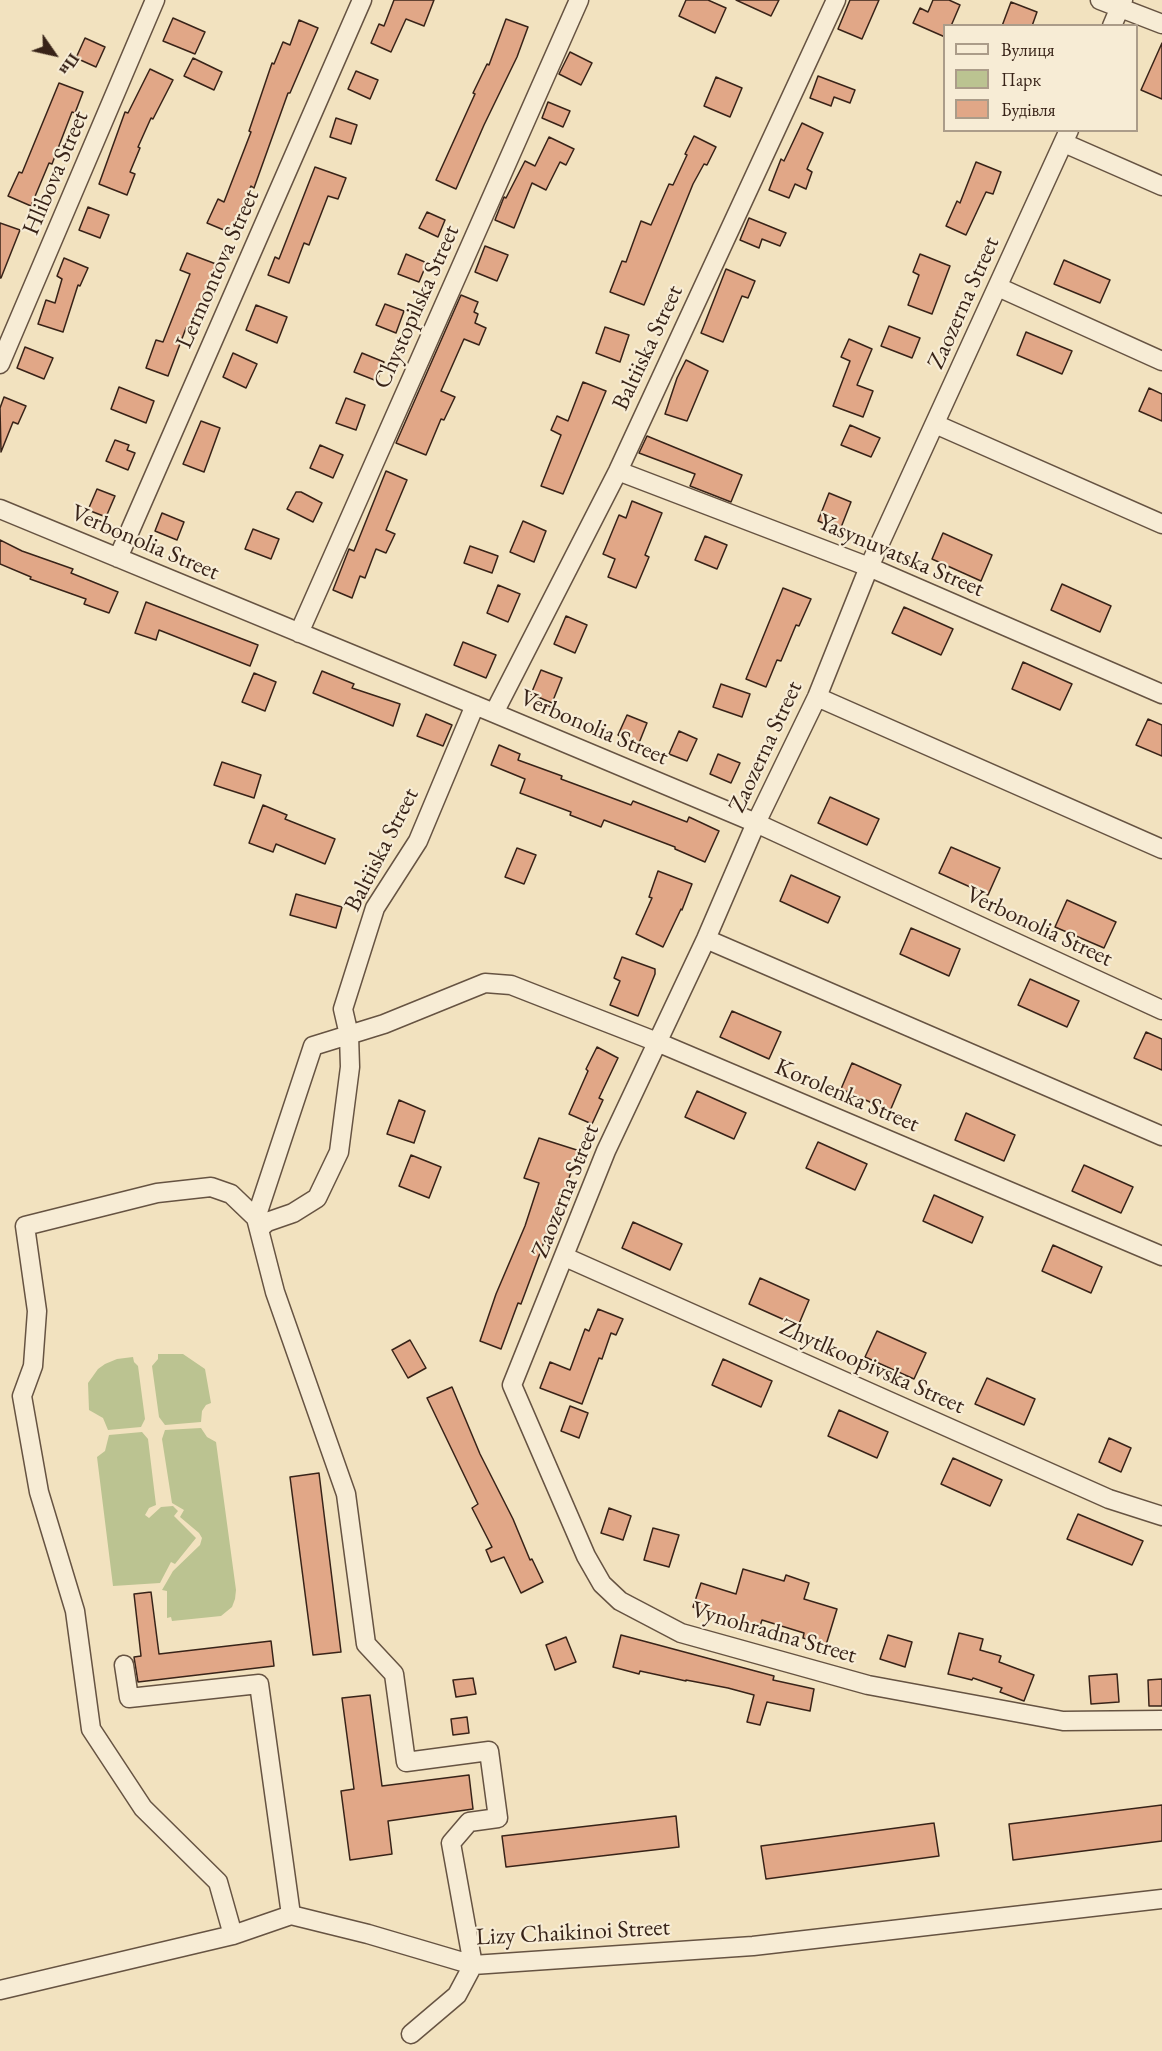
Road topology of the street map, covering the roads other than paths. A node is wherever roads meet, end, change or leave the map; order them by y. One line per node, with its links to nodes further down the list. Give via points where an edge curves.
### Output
1 (155, 0): 13 (street, Hlibova Street)
2 (362, 0): 18 (street, Lermontova Street)
3 (579, 0): 20 (street, Chystopilska Street)
4 (836, 0): 15 (street, Baltiiska Street)
5 (1100, 0): 6 (street)
6 (1121, 4): 7 (street); 8 (street)
7 (1113, 24)
8 (1162, 24)
9 (1066, 137): 10 (street); 11 (street, Zaozerna Street)
10 (1162, 186)
11 (998, 287): 12 (street); 14 (street, Zaozerna Street)
12 (1162, 361)
13 (0, 364)
14 (935, 424): 17 (street); 19 (street, Zaozerna Street)
15 (618, 471): 19 (street, Yasynuvatska Street); 24 (street, Baltiiska Street)
16 (0, 509): 18 (street, Verbonolia Street)
17 (1162, 524)
18 (118, 558): 20 (street, Verbonolia Street)
19 (869, 567): 21 (street, Yasynuvatska Street); 22 (street, Zaozerna Street)
20 (299, 633): 23 (street, Verbonolia Street)
21 (1162, 694)
22 (817, 697): 25 (street, Zaozerna Street); 26 (street)
23 (475, 705): 24 (street, Verbonolia Street); 29 (street, Baltiiska Street, via 418,841 375,908 343,1010)
24 (494, 712): 25 (street, Verbonolia Street)
25 (756, 823): 27 (street, Zaozerna Street); 28 (street, Verbonolia Street)
26 (1162, 849)
27 (706, 939): 30 (street, Zaozerna Street); 31 (street)
28 (1162, 1010)
29 (349, 1035): 30 (street, Korolenka Street, via 486,983 512,985); 32 (street, via 313,1046); 32 (street, Baltiiska Street, via 350,1067 339,1152 316,1198 293,1213)
30 (657, 1042): 33 (street, Korolenka Street); 34 (street, Zaozerna Street, via 606,1151)
31 (1162, 1136)
32 (257, 1224): 41 (street, via 231,1194 211,1187 157,1193 25,1226 36,1311 33,1366 22,1396 39,1492 75,1611 91,1729 143,1808 218,1882); 42 (street, via 275,1292 346,1494 366,1644 394,1674 406,1762 489,1751 498,1818 470,1822 451,1843)
33 (1162, 1256)
34 (565, 1257): 35 (street, Zaozerna Street); 36 (street, Zhytlkoopivska Street, via 1109,1499)
35 (512, 1385): 38 (street, Vynohradna Street, via 586,1556 602,1584 620,1601 681,1633 868,1685 1063,1721)
36 (1162, 1516)
37 (124, 1665): 40 (street, via 129,1698 259,1684)
38 (1162, 1720)
39 (1162, 1899): 42 (street, Lizy Chaikinoi Street, via 753,1946)
40 (291, 1915): 41 (street); 42 (street, Lizy Chaikinoi Street)
41 (233, 1935): 43 (street)
42 (473, 1965): 44 (street, via 457,1995)
43 (0, 1990)
44 (411, 2034)

